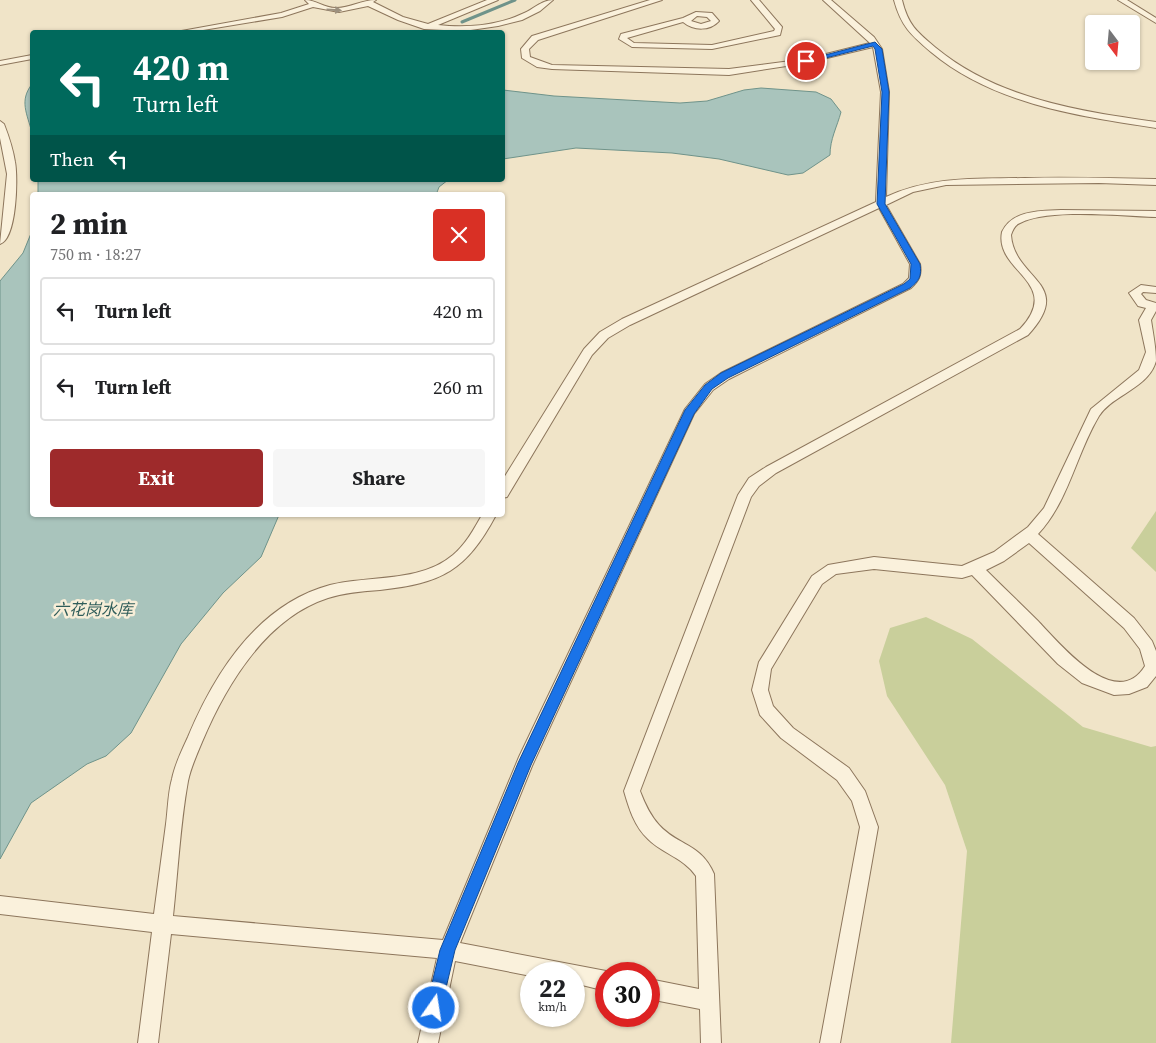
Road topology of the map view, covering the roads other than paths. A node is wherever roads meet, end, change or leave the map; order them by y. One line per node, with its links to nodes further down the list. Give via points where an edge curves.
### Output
1 (494, 0): 12 (street)
2 (549, 0): 12 (street, via 519,19 482,28 447,30)
3 (658, 0): 14 (street, via 534,38 525,49 526,58 552,67 729,72 806,61)
4 (755, 0): 10 (street, via 779,29 777,33 712,47 632,45 623,39 624,36)
5 (827, 0): 14 (street)
6 (898, 0): 18 (street, via 905,21 922,41 946,61 982,82 1035,101)
7 (1122, 0): 11 (street)
8 (371, 1): 9 (street, one-way to 8, via 327,10 341,10); 12 (street, via 384,11)
9 (311, 2): 13 (street, via 282,15)
10 (687, 19)
11 (1156, 21)
12 (426, 27)
13 (192, 30)
14 (875, 44): 20 (street, via 885,92)
15 (30, 57): 16 (street)
16 (0, 63)
17 (0, 124): 22 (street, via 10,155 11,200 6,229)
18 (1156, 126)
19 (1156, 182): 20 (street, via 946,182 910,190)
20 (881, 204): 25 (street, via 604,335 588,352); 31 (street, via 915,264 915,280 725,376 709,387 689,412 525,763)
21 (1156, 214): 34 (street, via 1049,214 1016,220 1006,236 1010,248 1038,291 1040,313 1034,323 1024,332 771,470 754,482 745,495 632,791 639,813 654,833 695,858 706,874)
22 (0, 241)
23 (1156, 290): 24 (street, via 1141,288 1135,293 1138,300)
24 (1154, 307): 27 (street, via 1145,320 1152,352 1144,373 1095,412 1042,524)
25 (505, 488)
26 (488, 517): 30 (street, via 472,543 453,564 407,580 343,587 312,597 267,628 242,654 192,740 180,779)
27 (1030, 535): 28 (street); 28 (street, via 1129,623 1147,646 1153,666 1147,677 1136,686 1116,690 1079,673)
28 (976, 569): 38 (street, via 962,572 874,563 833,569 817,580 764,667 760,690 766,710 787,733 842,774 859,797 869,826)
29 (0, 905): 30 (street)
30 (162, 924): 31 (street); 35 (street)
31 (448, 950): 32 (street); 36 (street)
32 (520, 964)
33 (660, 991): 34 (street)
34 (710, 1001): 37 (street)
35 (148, 1043)
36 (428, 1043)
37 (711, 1043)
38 (830, 1043)

